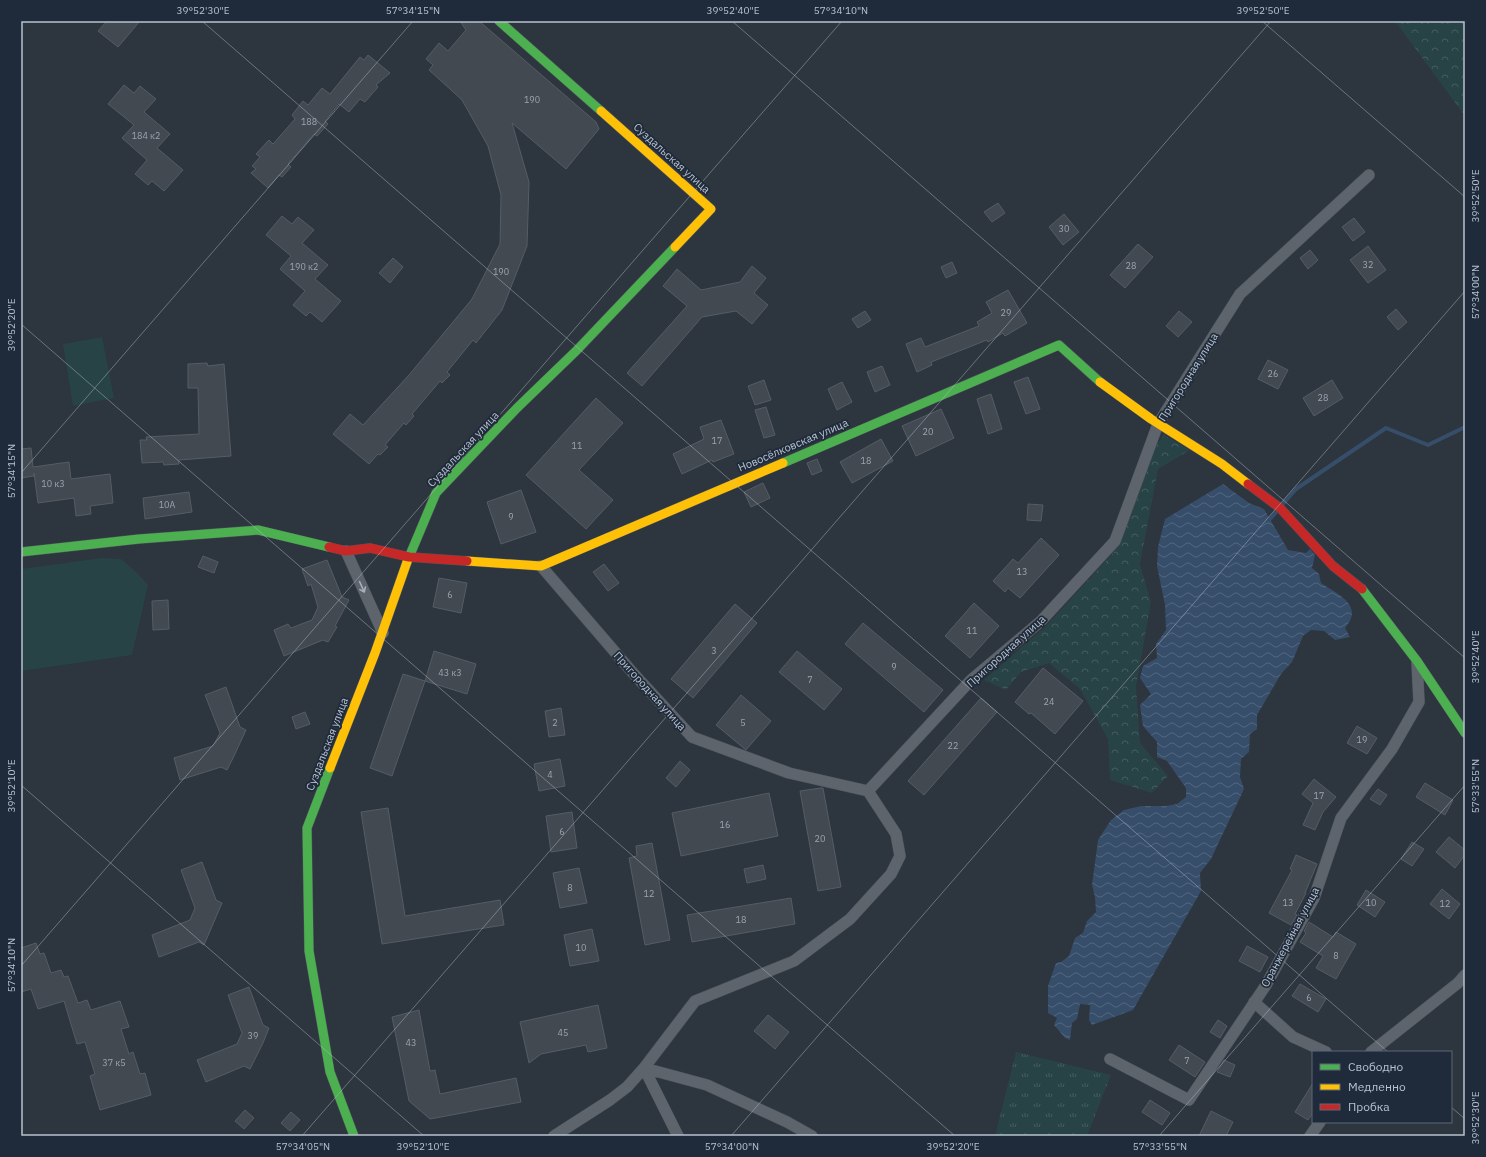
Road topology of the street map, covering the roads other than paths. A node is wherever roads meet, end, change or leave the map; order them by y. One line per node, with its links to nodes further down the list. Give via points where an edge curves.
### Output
1 (499, 21): 6 (street, Суздальская улица, via 711,209 436,493)
2 (1369, 175): 3 (street, Пригородная улица, via 1240,294)
3 (1158, 424): 7 (street, Новосёлковская улица, via 1106,387 1059,345); 9 (street, via 1222,464 1280,508 1333,566 1360,588); 11 (street, Пригородная улица, via 1115,541 1041,621 971,680)
4 (346, 551): 5 (street, via 258,530 139,538); 6 (street, Новосёлковская улица, via 370,548); 8 (street, one-way to 8)
5 (21, 552)
6 (409, 557): 7 (street, Новосёлковская улица); 8 (street, Суздальская улица)
7 (541, 566): 11 (street, Пригородная улица, via 692,737 789,773)
8 (382, 633): 19 (street, Суздальская улица, via 307,828 309,950 330,1072)
9 (1417, 661): 10 (street); 13 (street, Оранжерейная улица, via 1420,702 1392,749 1340,818 1314,898)
10 (1465, 733)
11 (868, 791): 17 (street, via 896,834 900,856 891,874 850,919 794,961 695,1001)
12 (1465, 975): 15 (street)
13 (1254, 1002): 14 (street, via 1293,1037); 16 (street, Оранжерейная улица, via 1189,1100)
14 (1324, 1051)
15 (1372, 1051)
16 (1110, 1059)
17 (644, 1068): 20 (street, via 610,1100); 21 (street); 22 (street, via 707,1085)
18 (1319, 1123): 23 (street)
19 (354, 1136)
20 (554, 1136)
21 (678, 1136)
22 (812, 1136)
23 (1310, 1136)

